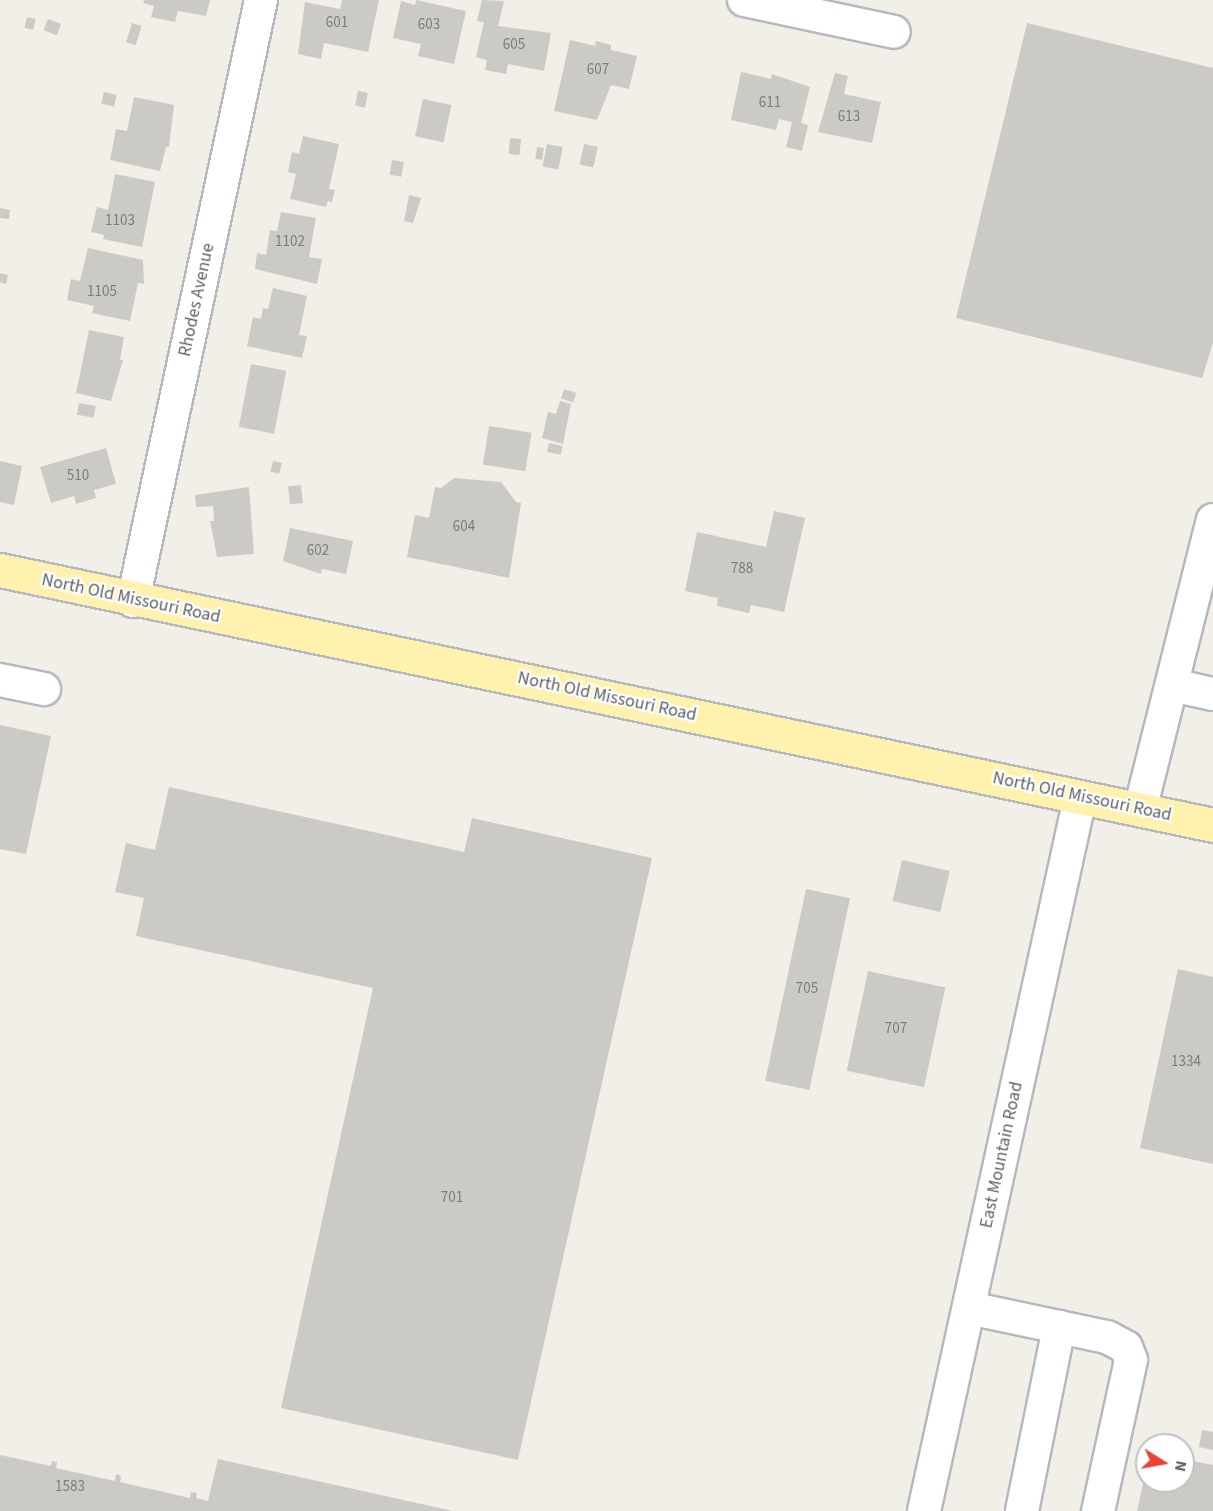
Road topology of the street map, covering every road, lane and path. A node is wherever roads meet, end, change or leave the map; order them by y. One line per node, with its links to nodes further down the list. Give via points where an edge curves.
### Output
1 (261, 0): 6 (street, Rhodes Avenue)
2 (744, 0): 3 (street)
3 (894, 32)
4 (1213, 520): 7 (street)
5 (0, 570): 6 (main road, North Old Missouri Road)
6 (133, 600): 12 (main road, North Old Missouri Road, via 870,751)
7 (1201, 618): 9 (street)
8 (0, 680): 10 (street)
9 (1172, 685): 11 (street); 13 (street)
10 (44, 689)
11 (1213, 694)
12 (1080, 798): 13 (main road, North Old Missouri Road); 15 (street, East Mountain Road)
13 (1140, 810): 14 (main road, North Old Missouri Road)
14 (1213, 825)
15 (969, 1308): 16 (street); 17 (street, East Mountain Road)
16 (1059, 1327): 18 (street); 19 (street, via 1107,1337 1126,1347 1131,1360)
17 (924, 1511)
18 (1022, 1511)
19 (1098, 1511)

